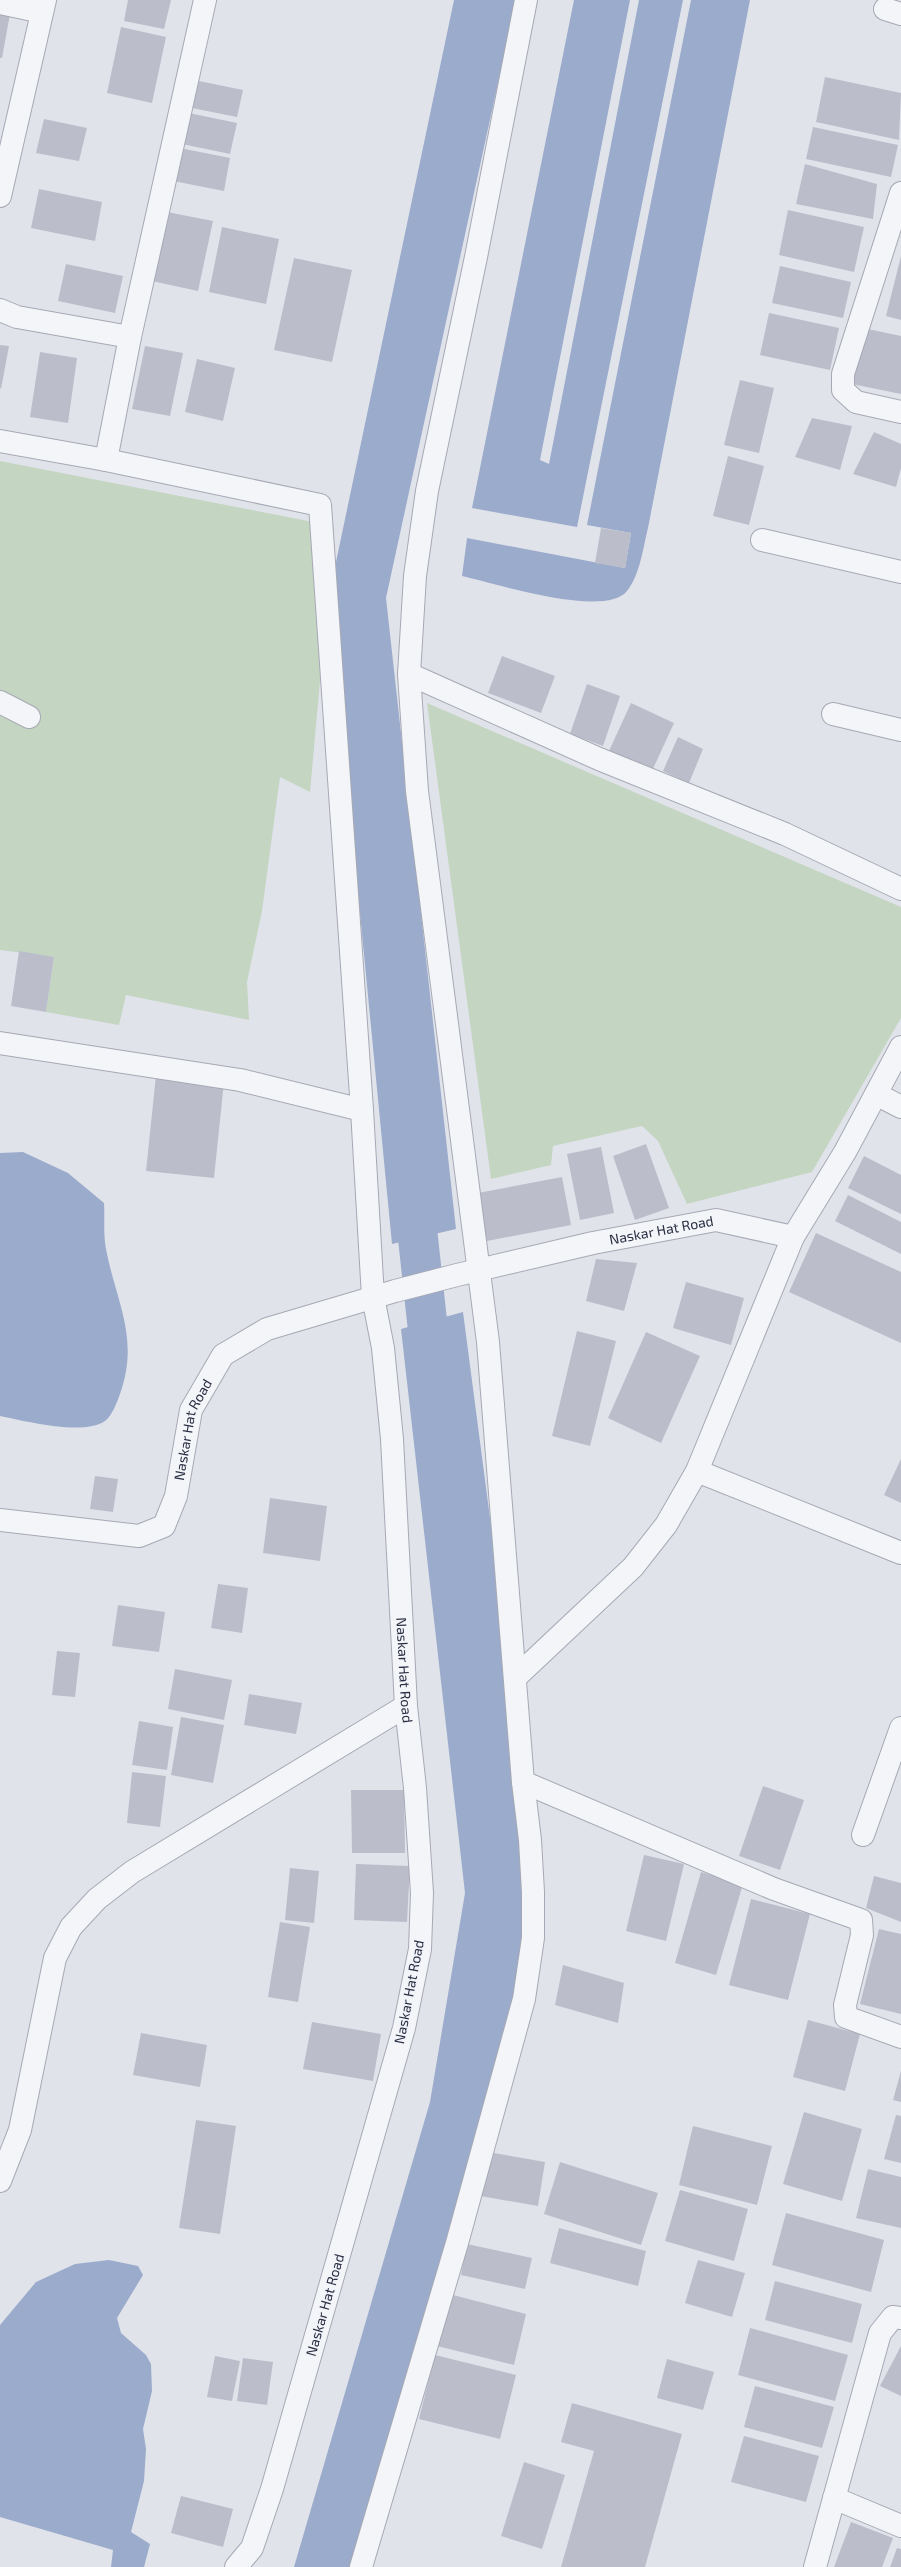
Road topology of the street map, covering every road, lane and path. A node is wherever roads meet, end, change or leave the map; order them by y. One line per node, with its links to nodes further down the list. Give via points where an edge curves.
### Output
1 (204, 0): 8 (street)
2 (526, 0): 14 (street, via 427,491 415,576)
3 (0, 3): 4 (street)
4 (43, 6): 6 (street)
5 (901, 193): 9 (street, via 843,374 843,390 856,402)
6 (0, 196)
7 (0, 310): 8 (street, via 17,317)
8 (130, 337): 11 (street)
9 (901, 412)
10 (0, 441): 11 (street)
11 (106, 460): 24 (street, via 320,505)
12 (762, 540): 13 (street)
13 (901, 572)
14 (410, 674): 19 (street, via 599,759 785,834); 26 (street, via 417,791)
15 (0, 702): 17 (street)
16 (833, 714): 18 (street)
17 (29, 717)
18 (901, 730)
19 (901, 889)
20 (0, 1042): 24 (street, via 240,1080)
21 (901, 1047): 22 (street)
22 (876, 1094): 23 (street); 25 (street, via 845,1152)
23 (901, 1107)
24 (362, 1110): 27 (street)
25 (793, 1237): 26 (street, Naskar Hat Road, via 716,1220 593,1243); 28 (street)
26 (478, 1270): 27 (street, Naskar Hat Road); 31 (street, via 488,1342)
27 (373, 1297): 29 (street, Naskar Hat Road, via 267,1329 222,1356 191,1410 176,1496 164,1526 139,1536); 32 (street, Naskar Hat Road, via 383,1348 392,1439)
28 (697, 1471): 30 (street); 31 (street, via 666,1525 633,1567)
29 (0, 1520)
30 (901, 1553)
31 (515, 1678): 34 (street)
32 (406, 1706): 37 (street, via 132,1872 97,1899 71,1926 54,1958 20,2130); 41 (street, Naskar Hat Road, via 422,1893 420,1949 404,2028 272,2489 252,2548)
33 (901, 1728): 35 (street)
34 (523, 1782): 36 (street, via 774,1889 861,1920 862,1935 845,2005 846,2017); 42 (street, via 533,1892 533,1938 524,1999)
35 (863, 1835)
36 (901, 2037)
37 (0, 2181)
38 (901, 2318): 39 (street, via 893,2317 880,2333)
39 (834, 2498): 40 (street); 43 (street)
40 (901, 2526)
41 (236, 2567)
42 (361, 2567)
43 (815, 2567)

